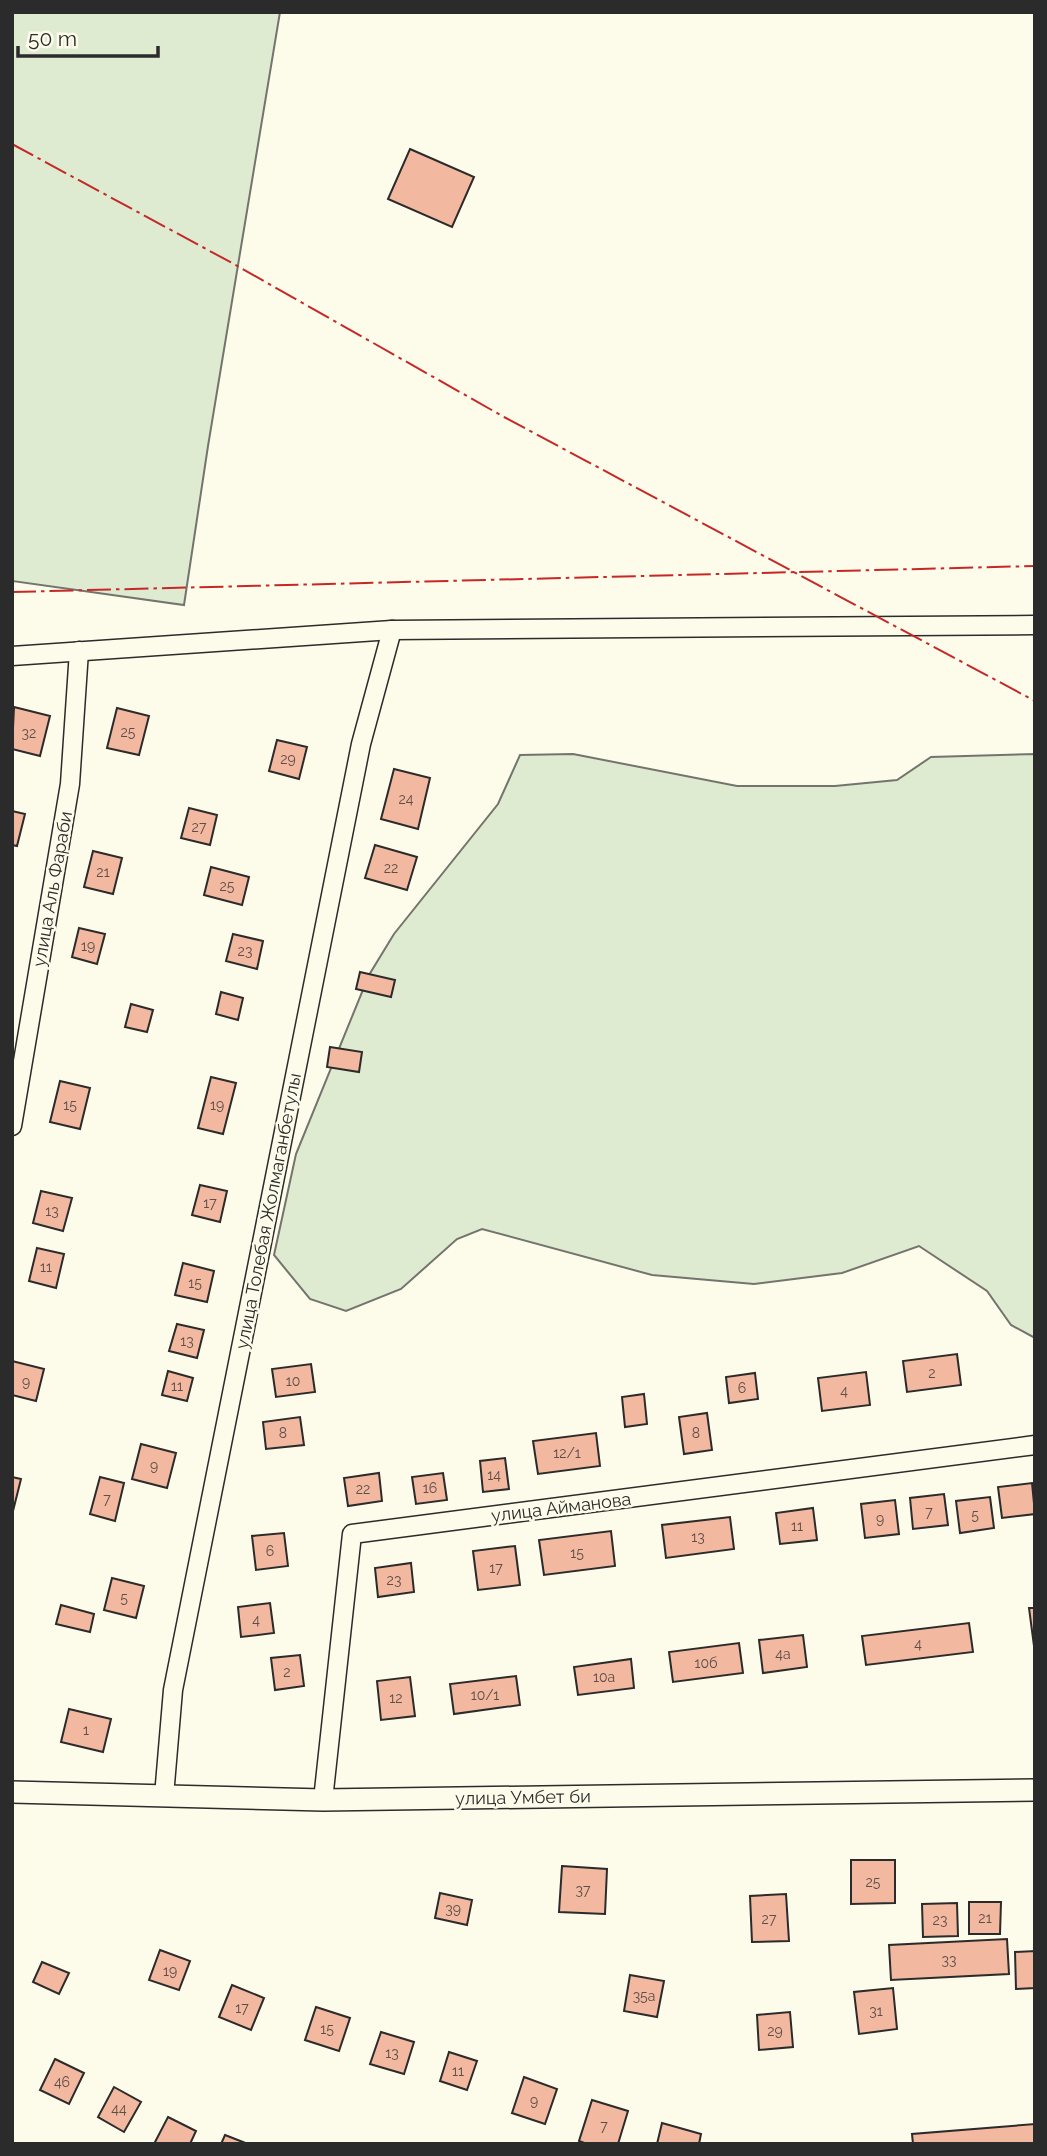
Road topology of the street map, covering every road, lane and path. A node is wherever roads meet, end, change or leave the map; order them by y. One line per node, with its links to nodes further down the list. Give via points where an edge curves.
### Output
1 (1035, 625): 2 (street)
2 (392, 630): 3 (street); 9 (street, улица Толебая Жолмаганбетулы, via 361,744 173,1690)
3 (79, 651): 4 (street); 5 (street, улица Аль Фараби, via 70,784)
4 (12, 656)
5 (12, 1126)
6 (1035, 1445): 10 (street, улица Айманова, via 352,1534)
7 (1035, 1790): 10 (street, улица Умбет би)
8 (12, 1792): 9 (street, улица Умбет би)
9 (164, 1796): 10 (street, улица Умбет би)
10 (323, 1800)

